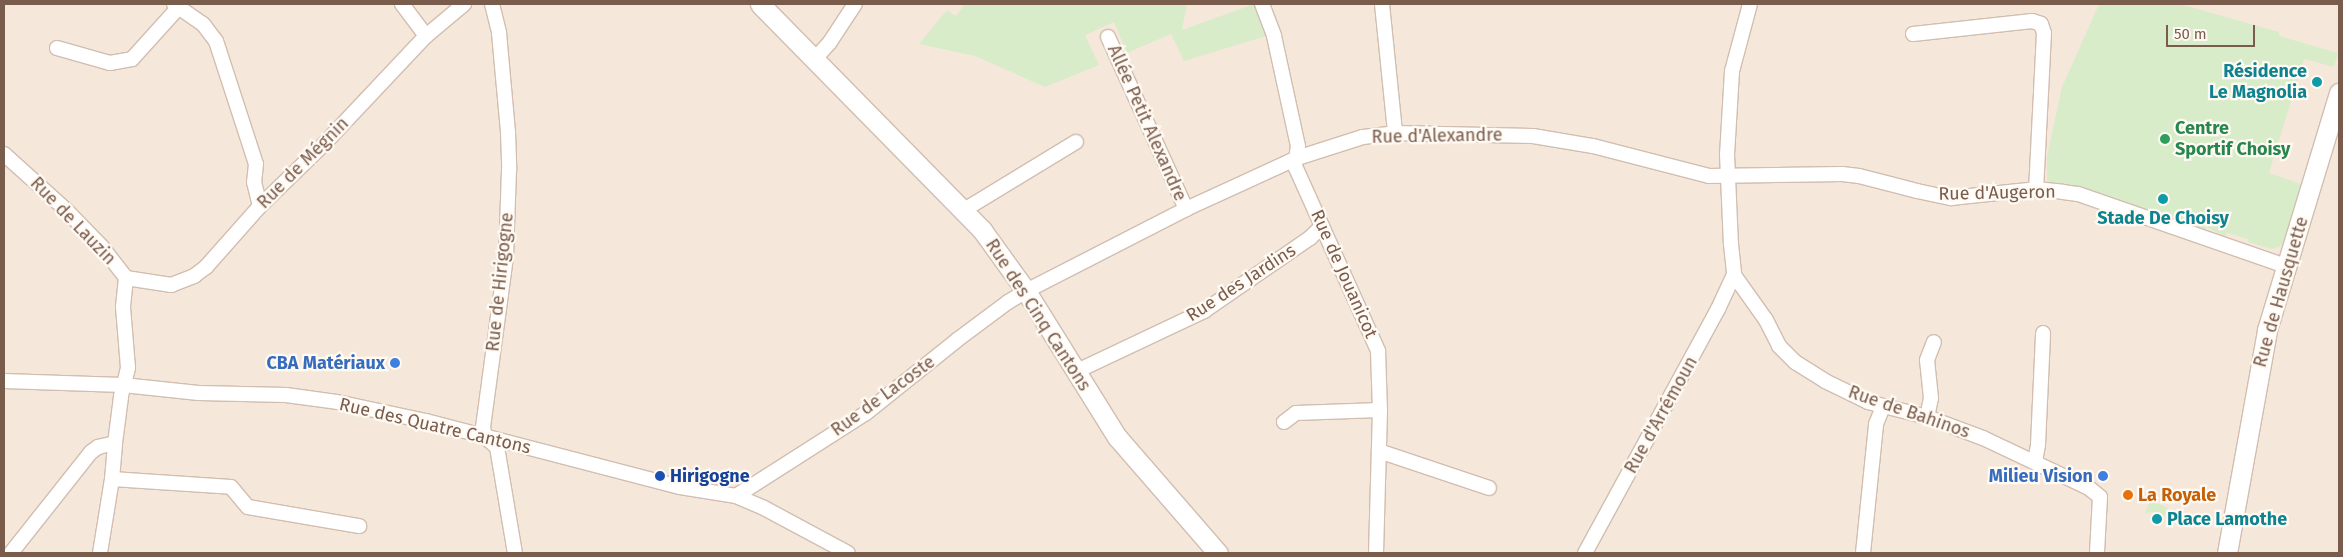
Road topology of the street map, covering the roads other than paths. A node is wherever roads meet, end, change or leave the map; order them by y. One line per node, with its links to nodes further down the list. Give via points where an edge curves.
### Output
1 (402, 4): 11 (street)
2 (464, 4): 11 (street, Rue de Mégnin)
3 (492, 4): 39 (street, Rue de Hirigogne, via 499,32 509,170 506,257 483,427)
4 (760, 4): 14 (street, Rue des Cinq Cantons)
5 (855, 4): 14 (street)
6 (1262, 4): 19 (street, Rue de Jouanicot, via 1274,36 1298,146)
7 (1382, 4): 16 (street)
8 (1750, 4): 20 (street, via 1732,71)
9 (176, 5): 13 (street, via 132,59 110,62); 22 (street, via 203,24 216,41 256,164 254,182)
10 (1913, 34): 21 (street, via 2032,21 2041,24 2044,33)
11 (426, 36): 22 (street, Rue de Mégnin)
12 (1108, 37): 23 (street, Allée Petit Alexandre)
13 (57, 48)
14 (814, 60): 24 (street, Rue des Cinq Cantons)
15 (2339, 93): 26 (street, Rue de Hausquette)
16 (1395, 132): 19 (street, Rue d'Alexandre, via 1363,136); 20 (street, Rue d'Alexandre, via 1533,136 1594,146 1709,176)
17 (1076, 142): 24 (street)
18 (4, 154): 28 (street, Rue de Lauzin, via 65,208)
19 (1297, 158): 23 (street, Rue d'Alexandre); 25 (street, Rue de Jouanicot, via 1295,166)
20 (1728, 177): 21 (street, Rue d'Augeron, via 1842,174 1951,198); 27 (street)
21 (2036, 189): 26 (street, Rue d'Augeron, via 2078,194)
22 (260, 206): 28 (street, Rue de Mégnin, via 206,267 194,276 171,285)
23 (1186, 209): 29 (street, Rue d'Alexandre)
24 (964, 210): 29 (street, Rue des Cinq Cantons)
25 (1322, 226): 32 (street, Rue des Jardins, via 1310,238 1204,311); 36 (street, Rue de Jouanicot, via 1378,351)
26 (2286, 266): 56 (street, Rue de Hausquette, via 2261,359)
27 (1734, 275): 35 (street, Rue de Bahinos, via 1766,320 1779,346 1795,362 1825,382); 53 (street, Rue d'Arrémoun)
28 (126, 278): 34 (street, Rue de Lauzin, via 123,307 128,368)
29 (1026, 291): 32 (street, Rue des Cinq Cantons); 45 (street, Rue de Lacoste, via 957,340 866,413)
30 (2043, 333): 42 (street)
31 (1934, 342): 37 (street, via 1928,360 1930,398)
32 (1075, 372): 51 (street, Rue des Cinq Cantons, via 1117,437)
33 (4, 381): 34 (street, Rue des Quatre Cantons)
34 (123, 385): 39 (street, Rue des Quatre Cantons, via 200,393 309,398 426,420); 40 (street, Rue de Lauzin)
35 (1883, 407): 37 (street, Rue de Bahinos); 54 (street, via 1876,424)
36 (1380, 410): 38 (street, via 1296,413); 41 (street, Rue de Jouanicot)
37 (1927, 417): 42 (street, Rue de Bahinos)
38 (1284, 422)
39 (485, 437): 45 (street, Rue des Quatre Cantons, via 680,487); 49 (street, via 497,447)
40 (115, 443): 43 (street, Rue de Lauzin); 47 (street, via 91,452)
41 (1379, 451): 44 (street); 52 (street, Rue de Jouanicot)
42 (2035, 462): 55 (street, Rue de Bahinos, via 2100,497)
43 (112, 479): 46 (street, via 231,487 248,507); 48 (street, Rue de Lauzin)
44 (1489, 488)
45 (736, 496): 50 (street, Rue des Quatre Cantons)
46 (359, 526)
47 (11, 553)
48 (100, 553)
49 (515, 553)
50 (848, 553)
51 (1218, 553)
52 (1376, 553)
53 (1585, 553)
54 (1863, 553)
55 (2097, 553)
56 (2227, 553)

